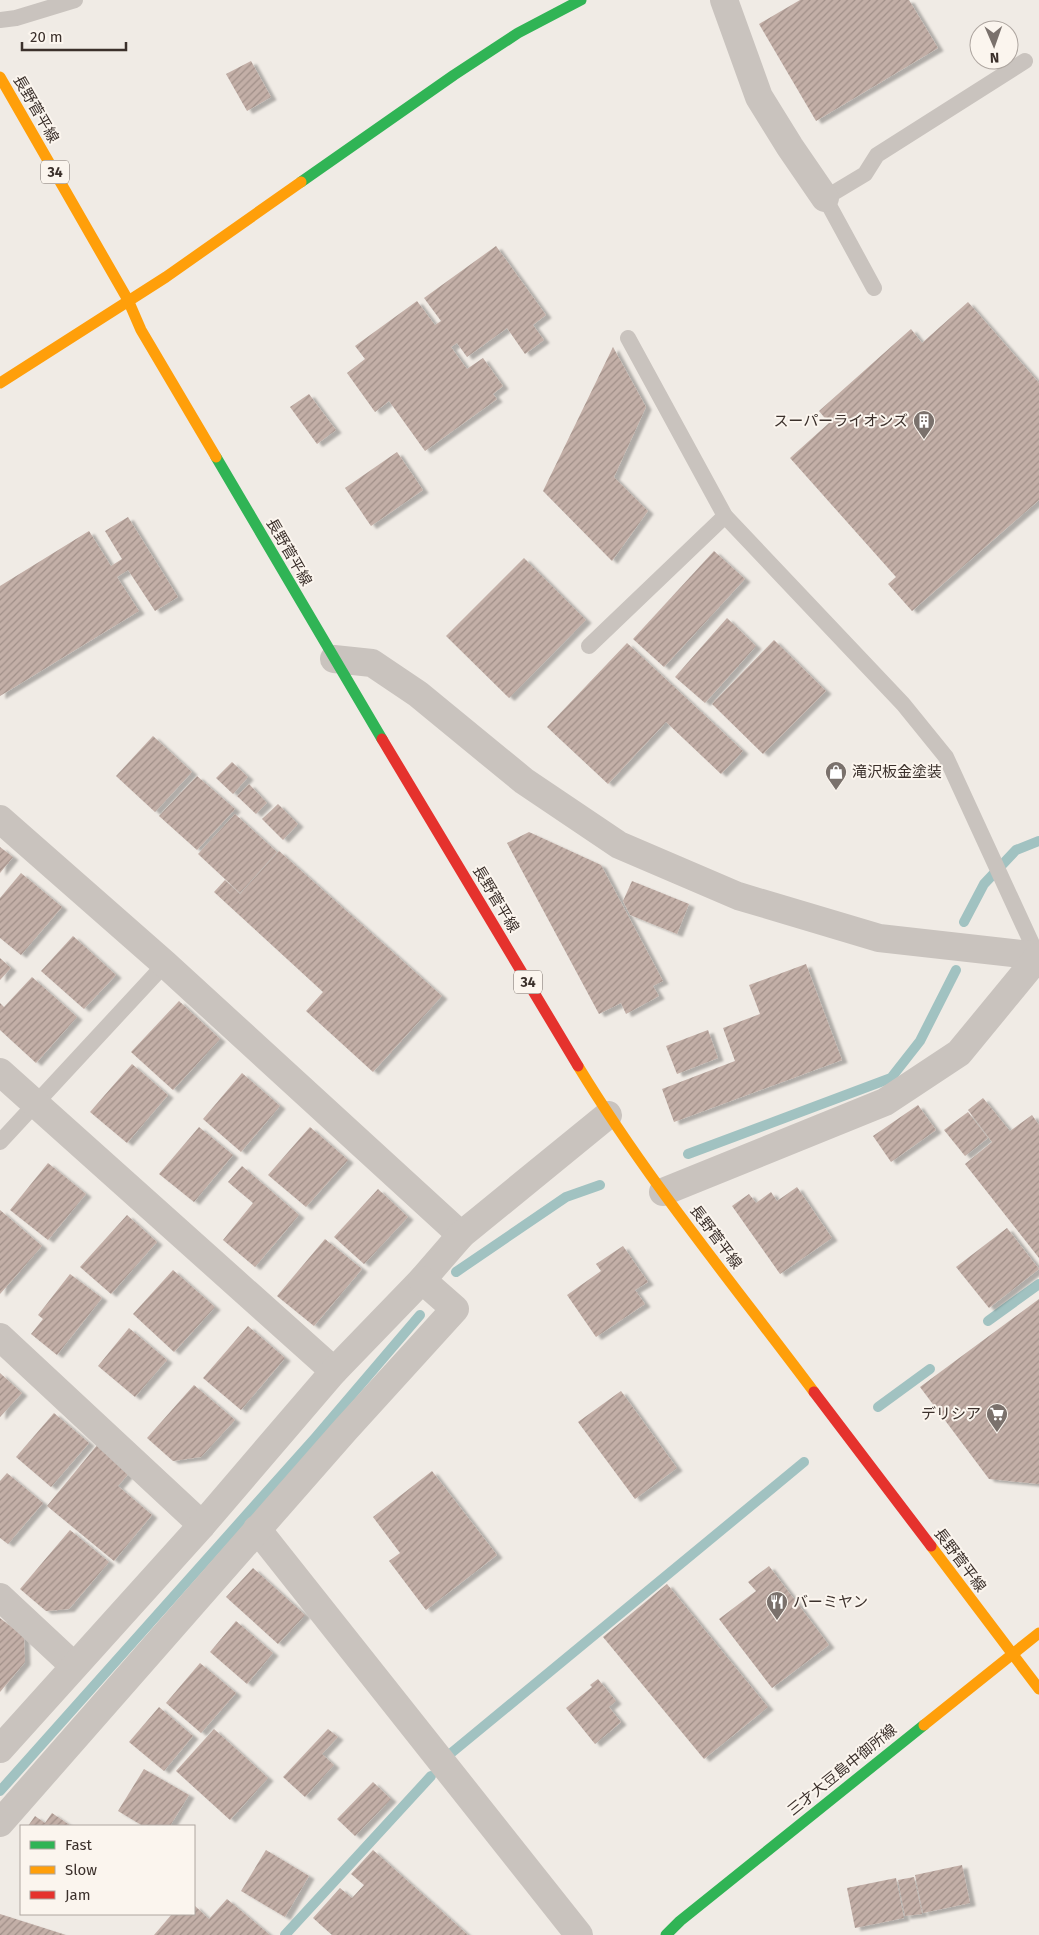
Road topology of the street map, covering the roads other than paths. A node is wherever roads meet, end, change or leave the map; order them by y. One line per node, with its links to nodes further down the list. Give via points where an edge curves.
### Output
1 (75, 0): 4 (lane)
2 (581, 0): 9 (main road, via 518,33 454,75 166,277)
3 (724, 0): 7 (street, via 759,96)
4 (0, 20)
5 (1025, 61): 7 (lane, via 877,155 865,174)
6 (0, 77): 9 (main road, 長野菅平線 / 34)
7 (825, 198): 8 (lane)
8 (874, 288)
9 (128, 300): 11 (main road); 14 (main road, 長野菅平線 / 34, via 142,330)
10 (628, 338): 12 (lane)
11 (0, 383)
12 (725, 516): 13 (lane); 16 (lane, via 903,704 946,757)
13 (588, 646)
14 (334, 659): 16 (street, via 372,663 418,694 524,781 619,845 738,896 879,938); 20 (main road, 長野菅平線 / 34)
15 (0, 819): 17 (street)
16 (1038, 956): 22 (street, via 959,1054 885,1102)
17 (165, 964): 19 (lane); 23 (street)
18 (0, 1072): 19 (street)
19 (35, 1104): 21 (lane); 26 (street)
20 (608, 1115): 22 (main road, 長野菅平線 / 34); 23 (street)
21 (0, 1142)
22 (663, 1192): 31 (main road, 長野菅平線 / 34)
23 (461, 1235): 24 (street)
24 (422, 1280): 26 (street); 28 (street, via 455,1309)
25 (0, 1337): 27 (street)
26 (334, 1371): 27 (street)
27 (202, 1525): 32 (street)
28 (258, 1529): 35 (street); 36 (street)
29 (0, 1597): 32 (street)
30 (1039, 1633): 31 (main road, 三才大豆島中御所線)
31 (1012, 1653): 33 (main road, 長野菅平線 / 34); 37 (main road, 三才大豆島中御所線, via 787,1833)
32 (74, 1666): 34 (street)
33 (1039, 1689)
34 (0, 1749)
35 (0, 1823)
36 (579, 1935)
37 (666, 1935)

